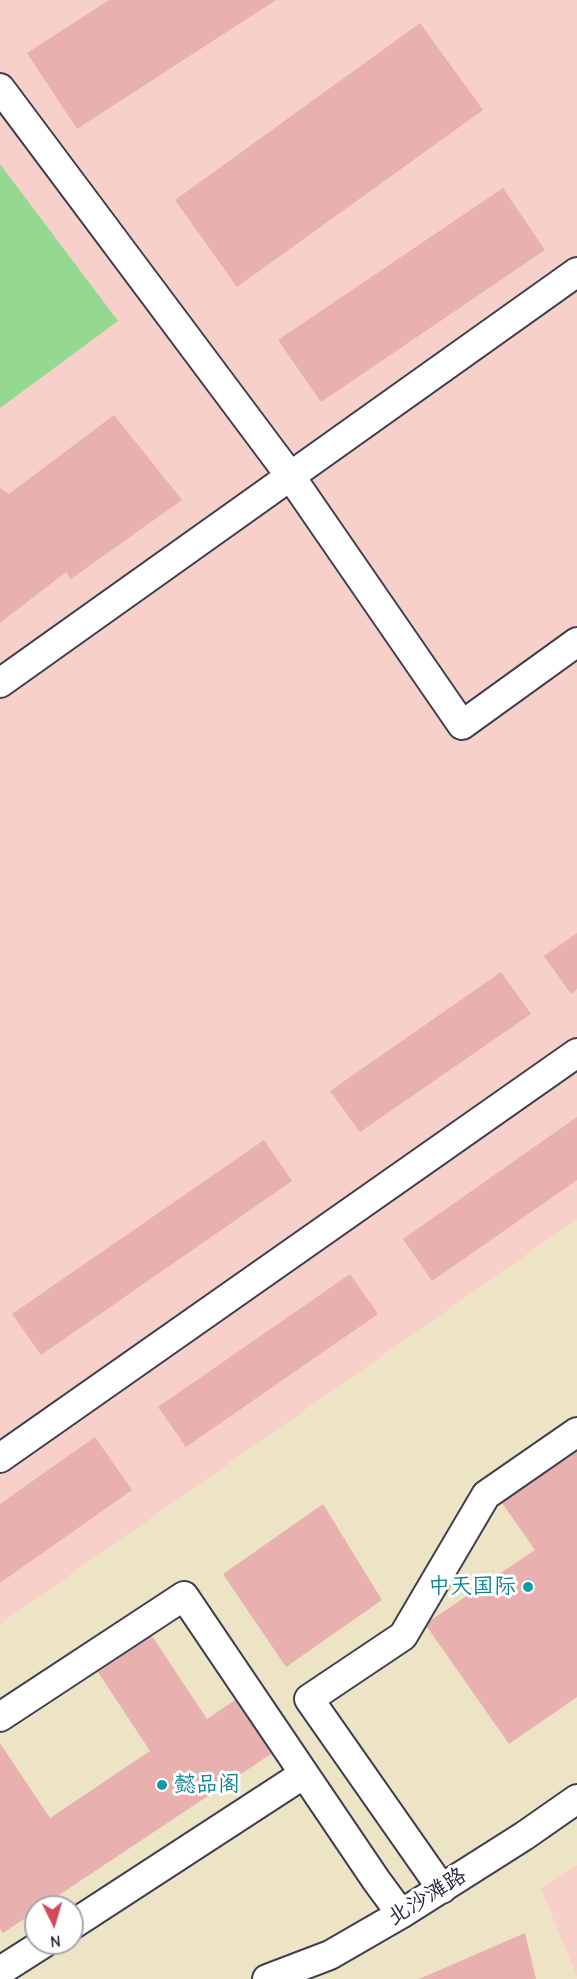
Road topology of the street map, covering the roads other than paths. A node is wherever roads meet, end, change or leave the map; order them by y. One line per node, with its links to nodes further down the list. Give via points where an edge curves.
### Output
1 (0, 88): 3 (street)
2 (577, 272): 3 (street)
3 (291, 477): 4 (street, via 462,725); 5 (street)
4 (577, 642)
5 (0, 683)
6 (577, 1053): 8 (street)
7 (577, 1432): 12 (street, via 486,1495 404,1636 309,1699)
8 (0, 1458)
9 (0, 1717): 10 (street, via 184,1596)
10 (304, 1774): 13 (street); 14 (street)
11 (577, 1799): 12 (street, 北沙滩路)
12 (442, 1889): 13 (street, 北沙滩路)
13 (401, 1914): 17 (street, 北沙滩路, via 330,1955)
14 (84, 1916)
15 (25, 1955): 16 (street)
16 (0, 1971)
17 (267, 1979)

